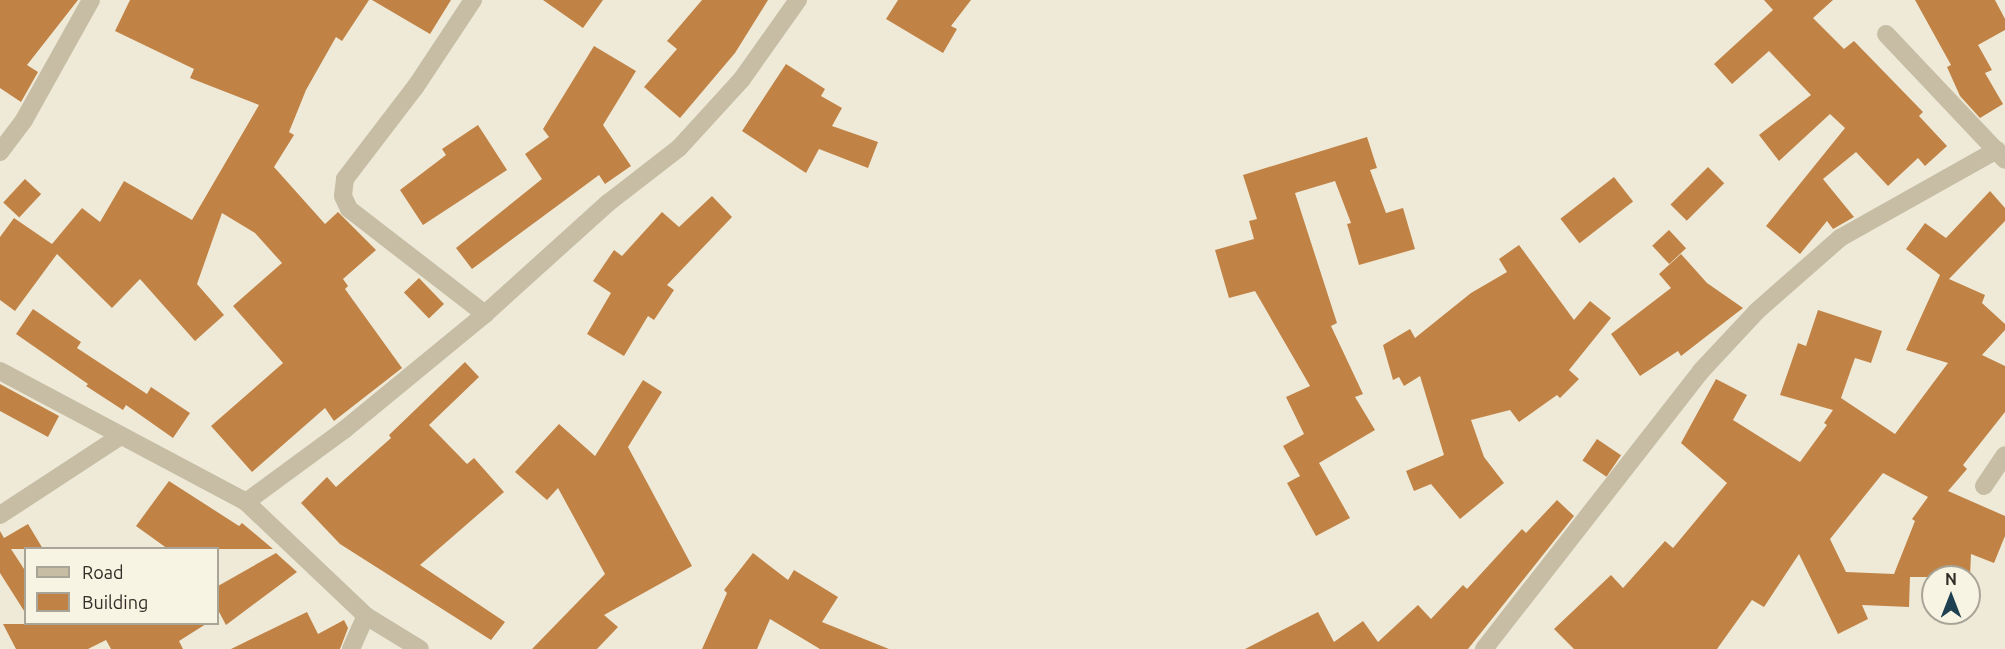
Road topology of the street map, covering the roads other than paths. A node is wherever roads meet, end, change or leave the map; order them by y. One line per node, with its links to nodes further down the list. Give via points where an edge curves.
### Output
1 (92, 0): 5 (street, via 24,120)
2 (473, 0): 7 (street, via 416,86 345,179 343,196 349,209)
3 (798, 0): 7 (street, via 742,79 679,148 608,203)
4 (1886, 34): 6 (street)
5 (0, 152)
6 (2001, 155): 17 (street, via 1840,238 1756,311 1701,371)
7 (486, 314): 12 (street, via 344,430)
8 (0, 371): 9 (street)
9 (119, 437): 12 (street); 13 (street)
10 (2005, 455): 11 (street)
11 (1984, 486)
12 (246, 502): 14 (street)
13 (0, 515)
14 (366, 616): 15 (street); 16 (street)
15 (351, 649)
16 (420, 649)
17 (1484, 649)

